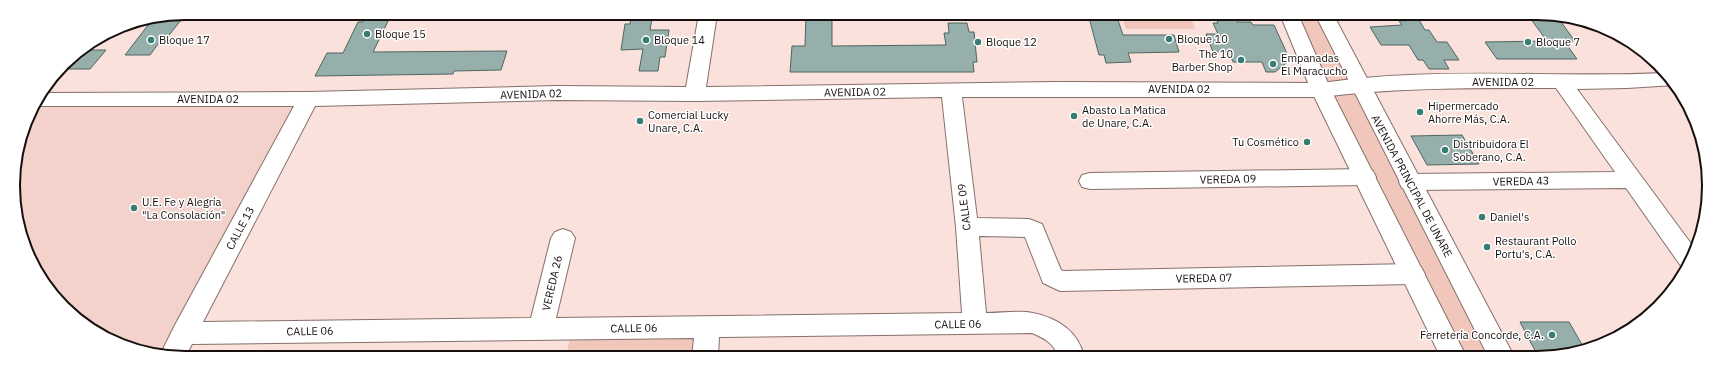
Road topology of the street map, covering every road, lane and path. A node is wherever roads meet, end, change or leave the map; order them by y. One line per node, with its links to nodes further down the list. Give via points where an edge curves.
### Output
1 (707, 20): 9 (street)
2 (1292, 20): 7 (street)
3 (1327, 20): 6 (street, AVENIDA PRINCIPAL DE UNARE)
4 (1663, 78): 5 (street, AVENIDA 02)
5 (1562, 82): 6 (street, AVENIDA 02); 13 (street)
6 (1359, 84): 7 (street, AVENIDA 02); 15 (street, AVENIDA PRINCIPAL DE UNARE)
7 (1321, 90): 8 (street, AVENIDA 02); 12 (street)
8 (951, 91): 9 (street, AVENIDA 02); 16 (street, CALLE 09)
9 (695, 94): 10 (street, AVENIDA 02, via 557,93)
10 (308, 99): 11 (street, AVENIDA 02); 23 (street, CALLE 13)
11 (44, 100)
12 (1365, 177): 14 (street, VEREDA 09); 19 (street)
13 (1633, 180): 15 (street, VEREDA 43); 18 (street)
14 (1090, 181)
15 (1410, 182): 28 (street, AVENIDA PRINCIPAL DE UNARE)
16 (967, 227): 19 (street, VEREDA 07, via 1029,228 1036,232 1051,276 1060,281); 20 (street, CALLE 09)
17 (563, 238): 22 (street, VEREDA 26)
18 (1686, 255)
19 (1413, 274): 27 (street)
20 (976, 324): 21 (street, CALLE 06); 26 (street, CALLE 06, via 1032,323 1049,329 1063,338)
21 (708, 327): 22 (street, CALLE 06); 25 (street)
22 (542, 329): 23 (street, CALLE 06)
23 (184, 333): 24 (street, CALLE 13)
24 (175, 351)
25 (705, 351)
26 (1069, 351)
27 (1451, 351)
28 (1498, 351)

